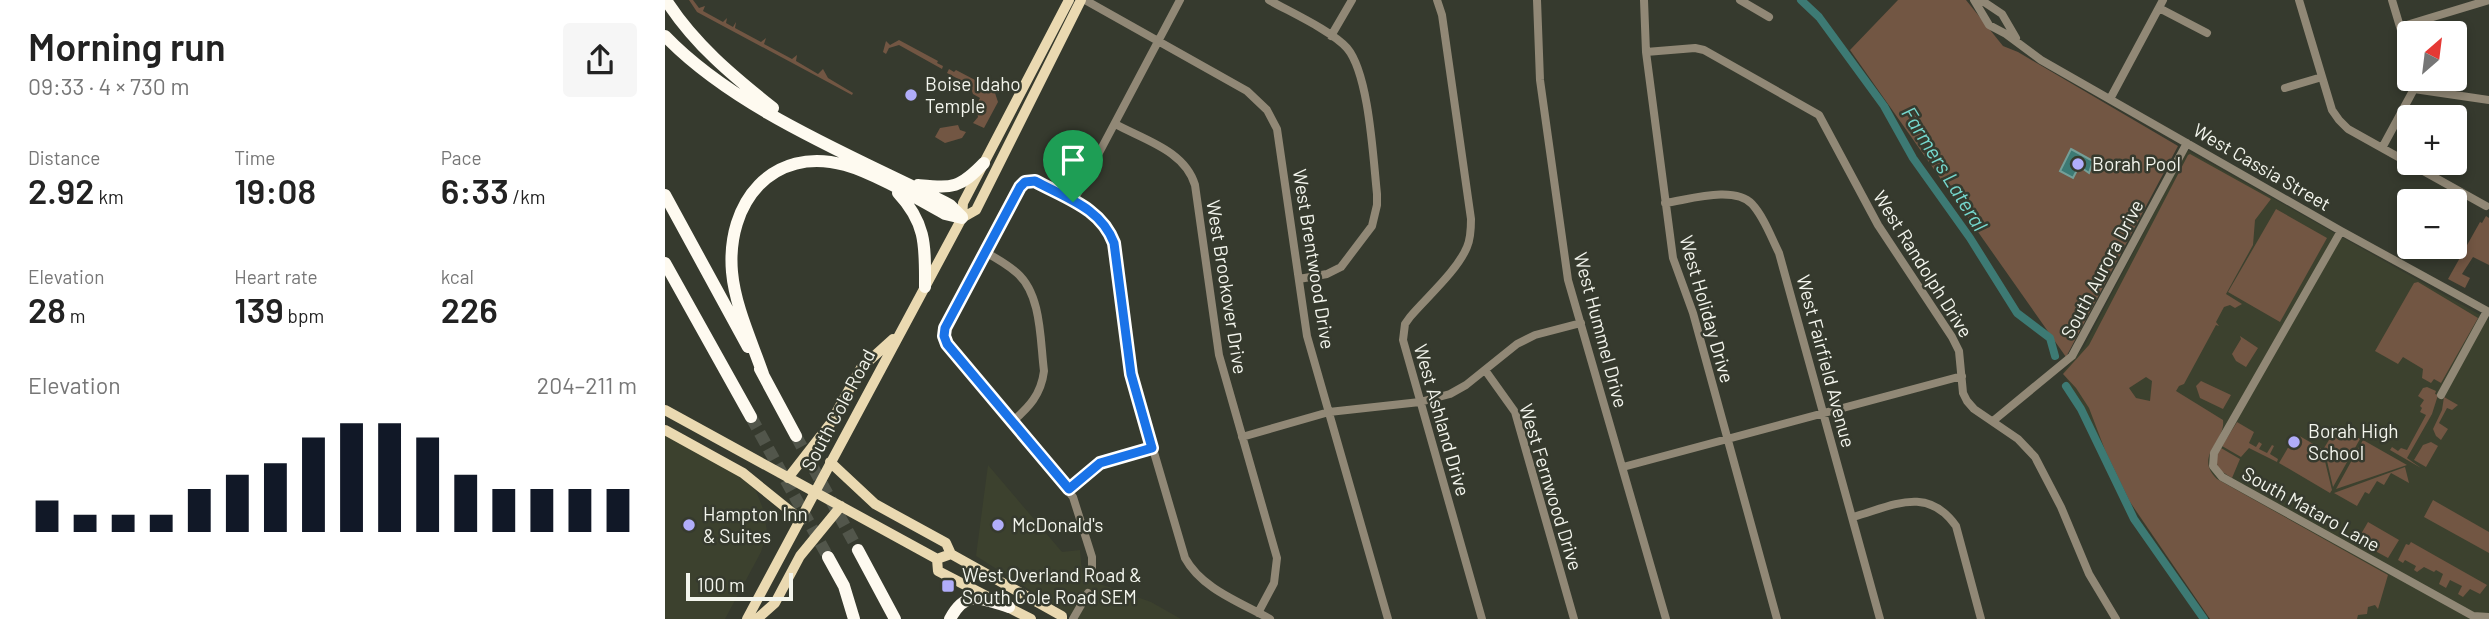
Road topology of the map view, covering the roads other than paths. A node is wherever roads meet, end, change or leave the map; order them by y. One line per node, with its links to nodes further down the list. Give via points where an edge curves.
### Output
1 (666, 0): 33 (highway, via 717,62)
2 (1069, 0): 36 (main road, South Cole Road)
3 (1083, 0): 23 (street, West Brentwood Drive); 43 (main road, South Cole Road, via 976,210)
4 (1180, 0): 23 (street)
5 (1269, 0): 22 (street)
6 (1352, 0): 22 (street)
7 (1437, 0): 56 (street, West Ashland Drive, via 1472,219 1467,247 1458,262 1410,317 1403,332)
8 (1537, 0): 50 (street, West Hummel Drive, via 1540,80 1568,279)
9 (1644, 0): 25 (street, West Holiday Drive)
10 (1739, 0): 17 (street)
11 (1974, 0): 24 (street, West Cassia Street, via 1989,25)
12 (1981, 0): 24 (street, via 2002,14)
13 (2299, 0): 26 (street)
14 (2392, 0): 18 (street)
15 (2486, 0): 19 (street)
16 (2161, 4): 20 (street); 30 (street)
17 (1769, 17)
18 (2398, 21)
19 (2419, 21)
20 (2207, 33)
21 (665, 36): 33 (highway, via 743,99)
22 (1331, 36): 47 (street, via 1346,46 1363,81 1377,205 1366,237 1341,267)
23 (1158, 41): 32 (street); 47 (street, West Brentwood Drive, via 1247,91 1268,110 1280,140)
24 (2021, 46): 30 (street, West Cassia Street)
25 (1646, 52): 41 (street, West Holiday Drive); 54 (street, West Randolph Drive, via 1704,50 1819,116 1878,225 1952,337)
26 (2322, 77): 27 (street); 35 (street, via 2339,120)
27 (2285, 88)
28 (2412, 91): 35 (street)
29 (2427, 91): 31 (street)
30 (2110, 99): 34 (street, West Cassia Street)
31 (2489, 100)
32 (1115, 124): 40 (street); 65 (street, West Brookover Drive, via 1174,155 1192,176 1219,355)
33 (804, 131): 37 (highway)
34 (2187, 143): 44 (street, West Cassia Street); 61 (street, South Aurora Drive, via 2073,356)
35 (2382, 148): 42 (street)
36 (984, 163): 37 (highway, via 967,181 952,186); 43 (main road, South Cole Road, via 963,202)
37 (910, 185): 43 (highway, via 950,205)
38 (893, 188): 43 (highway); 48 (highway, via 912,208 922,229); 53 (highway, via 845,165 823,161 792,164 750,193 736,219 732,272)
39 (665, 195): 53 (highway)
40 (1073, 202): 45 (street, via 1035,181 1025,182); 67 (street, via 1104,222 1114,243 1131,374)
41 (1665, 203): 59 (street, West Fairfield Avenue, via 1729,194 1751,203 1783,263); 66 (street, West Holiday Drive, via 1673,258)
42 (2486, 206)
43 (962, 218): 48 (main road, South Cole Road)
44 (2341, 231): 49 (street, West Cassia Street); 85 (street, South Mataro Lane, via 2214,453 2213,466 2222,477 2462,610)
45 (985, 252): 62 (street, via 944,336); 62 (street, via 1019,274 1035,304 1043,381 1031,404)
46 (665, 263): 60 (highway)
47 (1299, 279): 58 (street, West Brentwood Drive, via 1307,336)
48 (925, 287): 51 (main road, South Cole Road)
49 (2488, 312): 55 (street)
50 (1581, 323): 52 (street, via 1535,335); 69 (street, West Hummel Drive)
51 (898, 335): 68 (main road, South Cole Road); 70 (main road, via 861,368 830,424)
52 (1485, 370): 56 (street, via 1458,390); 98 (street, West Fernwood Drive, via 1515,412)
53 (763, 374): 64 (highway)
54 (1962, 376): 59 (street); 61 (street, West Randolph Drive, via 1967,401)
55 (2441, 395)
56 (1420, 402): 58 (street); 97 (street, West Ashland Drive)
57 (665, 410): 70 (main road)
58 (1329, 412): 65 (street); 96 (street, West Brentwood Drive)
59 (1824, 413): 66 (street); 74 (street, West Fairfield Avenue)
60 (751, 417)
61 (1993, 421): 103 (street, West Randolph Drive, via 2035,457 2089,574)
62 (1012, 422): 71 (street)
63 (665, 430): 75 (main road, via 743,473)
64 (796, 436)
65 (1242, 437): 84 (street, West Brookover Drive, via 1277,558 1274,583)
66 (1727, 439): 69 (street); 100 (street, West Holiday Drive)
67 (1152, 448): 71 (street, via 1100,463); 84 (street, via 1192,571)
68 (830, 462): 72 (main road, South Cole Road); 77 (main road, via 875,504 946,544)
69 (1623, 467): 99 (street, West Hummel Drive)
70 (788, 478): 72 (main road)
71 (1069, 489): 80 (street, via 1092,557)
72 (814, 492): 73 (main road); 75 (main road, South Cole Road)
73 (841, 506): 79 (main road); 87 (main road, via 800,556 775,603)
74 (1853, 517): 101 (street, West Fairfield Avenue); 102 (street, via 1916,501 1927,501 1948,514 1956,526)
75 (800, 519): 86 (main road, South Cole Road)
76 (858, 550): 90 (highway)
77 (951, 554): 79 (main road); 93 (main road)
78 (828, 557): 81 (highway)
79 (937, 559): 83 (main road, via 938,571)
80 (1092, 570)
81 (844, 586): 88 (highway); 89 (highway)
82 (1088, 593): 94 (street)
83 (1009, 607): 91 (highway, via 982,598 965,600); 92 (main road)
84 (1258, 612): 95 (street)
85 (2489, 617)
86 (747, 619)
87 (757, 619)
88 (854, 619)
89 (862, 619)
90 (895, 619)
91 (950, 619)
92 (1031, 619)
93 (1062, 619)
94 (1073, 619)
95 (1270, 619)
96 (1388, 619)
97 (1482, 619)
98 (1574, 619)
99 (1666, 619)
100 (1777, 619)
101 (1880, 619)
102 (1981, 619)
103 (2116, 619)

